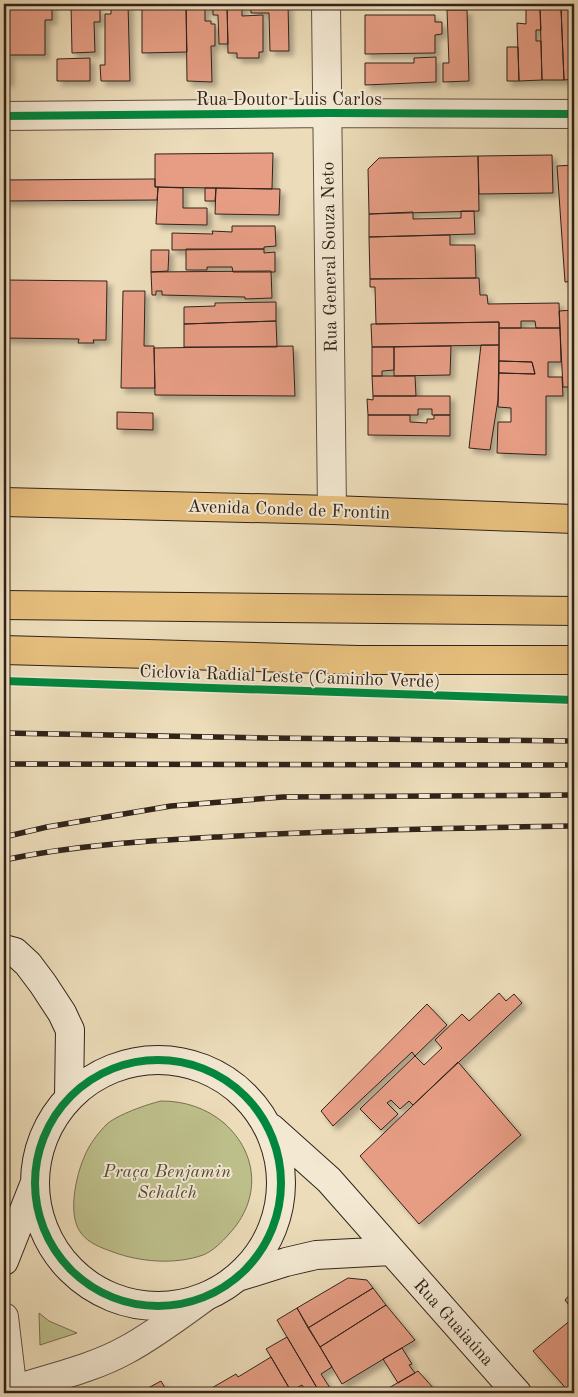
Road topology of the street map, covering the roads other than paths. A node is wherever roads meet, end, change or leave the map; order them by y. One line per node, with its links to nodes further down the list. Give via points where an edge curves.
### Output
1 (326, 4): 2 (street, Rua General Souza Neto)
2 (328, 114): 3 (street, Rua Doutor Luis Carlos); 4 (street, Rua Doutor Luis Carlos); 6 (street, Rua General Souza Neto)
3 (574, 114)
4 (4, 116)
5 (4, 502): 6 (highway, Avenida Conde de Frontin)
6 (332, 510): 7 (highway, Avenida Conde de Frontin)
7 (574, 519)
8 (4, 605): 9 (highway)
9 (574, 611)
10 (4, 650): 11 (highway, via 358,660)
11 (574, 660)
12 (4, 949): 13 (street, via 15,952 28,964 44,984 70,1030)
13 (69, 1097): 14 (street, via 95,1076 123,1065 159,1059 192,1064 223,1078 248,1098); 15 (street, via 50,1122 38,1152)
14 (268, 1125): 16 (street, Rua Guaiaúna, via 329,1180); 18 (street, via 279,1157 282,1190 275,1223 260,1253)
15 (34, 1184): 17 (street); 19 (street, via 39,1218 54,1249 76,1275 105,1294 138,1304 172,1305)
16 (391, 1252): 18 (street, via 316,1255); 22 (street, Rua Guaiaúna)
17 (4, 1261)
18 (237, 1278): 19 (street)
19 (206, 1297): 21 (street, via 124,1351)
20 (4, 1317): 21 (street)
21 (13, 1392)
22 (517, 1393)

